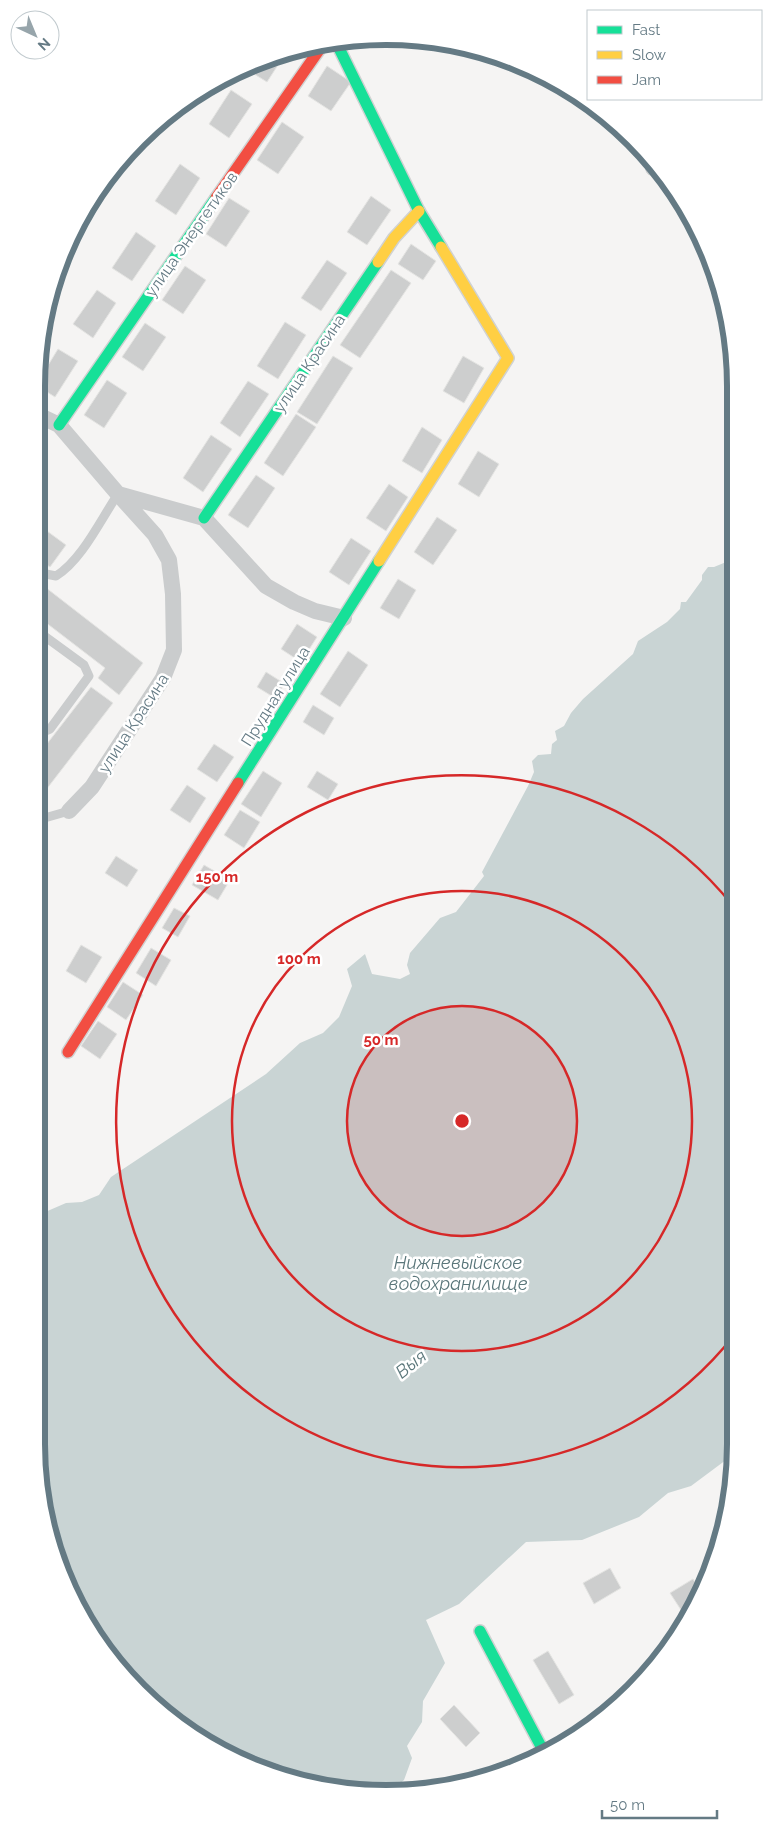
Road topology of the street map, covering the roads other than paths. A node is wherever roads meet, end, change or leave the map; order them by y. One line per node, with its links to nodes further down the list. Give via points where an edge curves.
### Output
1 (339, 48): 3 (street)
2 (318, 52): 5 (street, улица Энергетиков)
3 (419, 211): 7 (street, улица Красина, via 394,238); 9 (street, Прудная улица, via 508,358)
4 (45, 418): 5 (street)
5 (59, 425): 6 (street, улица Красина)
6 (118, 494): 7 (street); 8 (lane, via 75,560 56,576); 12 (street, улица Красина, via 155,535 169,560 174,650 163,678 92,786)
7 (204, 518): 9 (street, via 266,586 308,608)
8 (45, 574)
9 (344, 618): 14 (street, Прудная улица)
10 (45, 637): 11 (lane, via 84,665 89,676 50,729)
11 (45, 731)
12 (69, 811): 13 (lane)
13 (45, 817)
14 (68, 1052)
15 (480, 1631): 16 (street)
16 (542, 1747)

